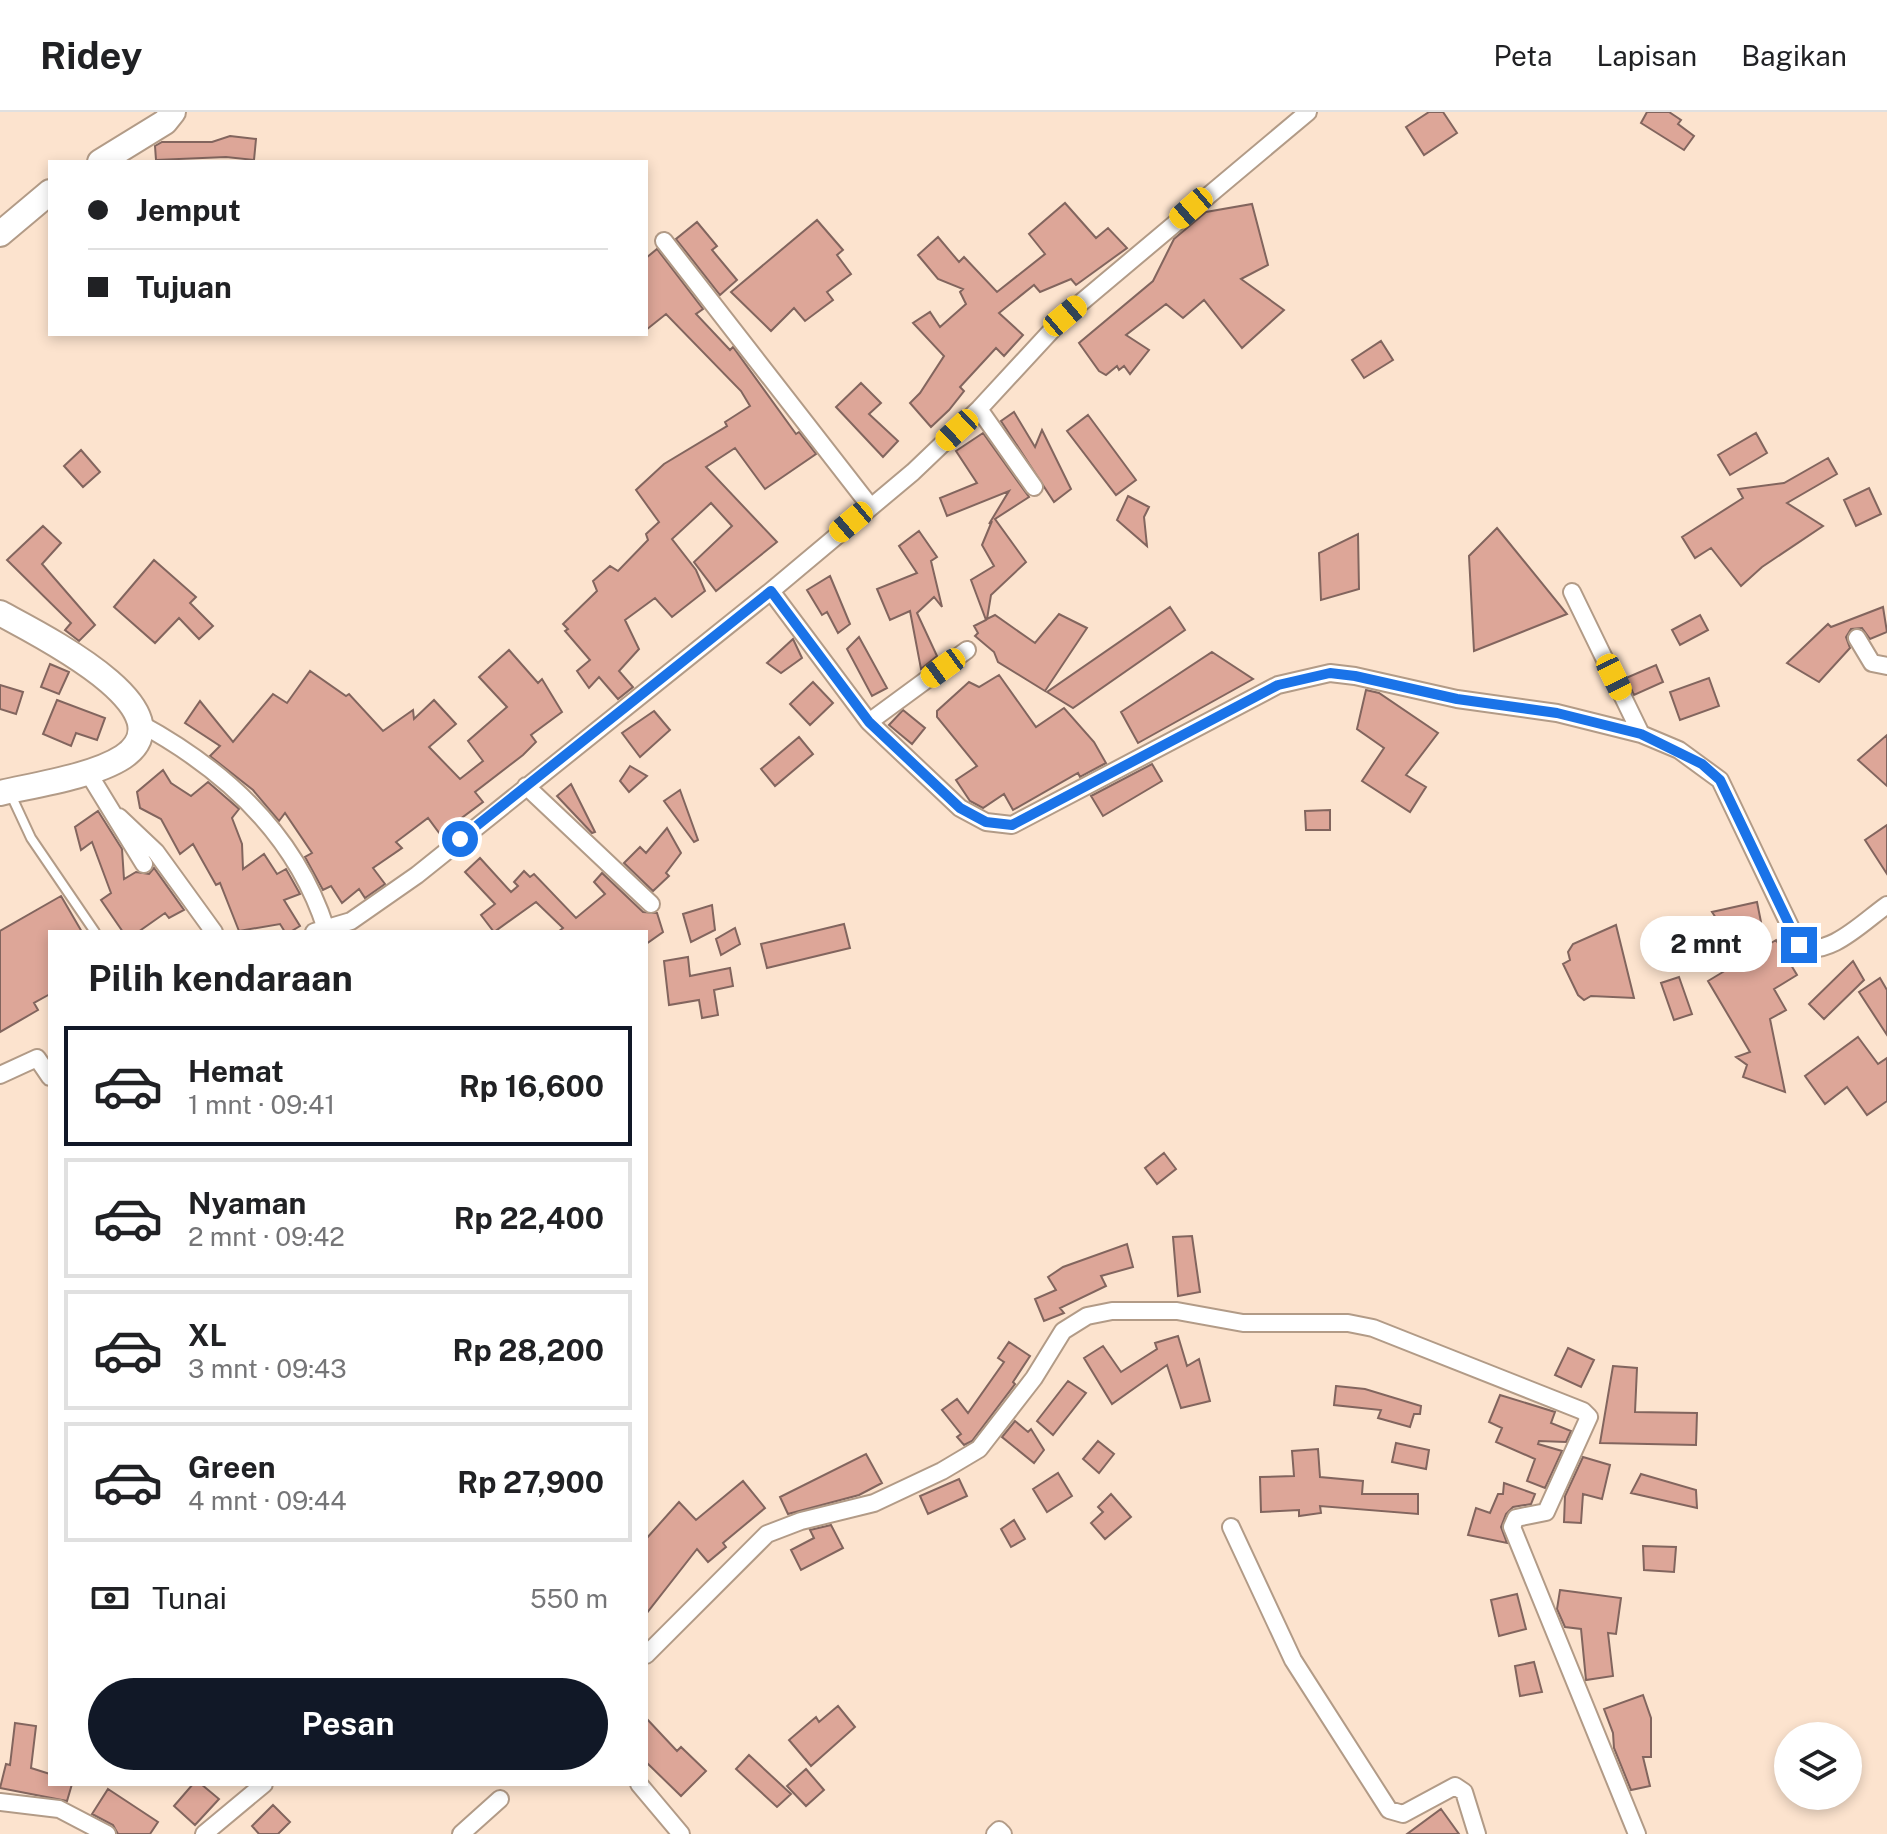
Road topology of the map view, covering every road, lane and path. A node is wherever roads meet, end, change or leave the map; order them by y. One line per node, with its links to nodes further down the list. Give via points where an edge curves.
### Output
1 (173, 112): 4 (street)
2 (1322, 112): 3 (street)
3 (1302, 117): 8 (street, via 1065,316)
4 (103, 160)
5 (48, 194): 6 (street)
6 (0, 234)
7 (664, 241): 10 (street)
8 (979, 409): 9 (street); 10 (street)
9 (1034, 487)
10 (870, 506): 11 (street)
11 (771, 591): 17 (street); 21 (street)
12 (1572, 592): 19 (street)
13 (0, 613): 18 (street, via 98,670 122,691)
14 (1857, 638): 16 (street, via 1872,663)
15 (967, 650): 17 (street)
16 (1887, 666)
17 (869, 722): 19 (street, via 960,808 986,822 1012,825 1278,685 1330,673 1557,713)
18 (139, 723): 20 (street, via 137,742 123,757); 29 (street, via 184,747 236,789 282,839 316,899)
19 (1641, 734): 26 (street, via 1679,750 1720,780 1799,945 1823,949)
20 (87, 771): 22 (street); 23 (street)
21 (526, 786): 25 (street); 30 (street, via 417,875 351,921)
22 (5, 792): 27 (lane)
23 (119, 817): 24 (street); 28 (street, via 156,852)
24 (144, 864)
25 (651, 904)
26 (1887, 905)
27 (94, 930)
28 (213, 930)
29 (320, 930)
30 (323, 930)
31 (43, 1055): 32 (street)
32 (0, 1075)
33 (1231, 1527): 45 (street, via 1293,1660 1389,1810 1403,1814 1455,1786 1464,1792)
34 (648, 1653): 46 (street, via 767,1534 874,1503 979,1449 1075,1321 1112,1311 1177,1311 1243,1323 1348,1323 1464,1362 1589,1417 1546,1512 1516,1518 1512,1527)
35 (262, 1786): 41 (street)
36 (641, 1786): 39 (street)
37 (500, 1799): 42 (street)
38 (0, 1802): 40 (street, via 59,1809)
39 (678, 1833)
40 (107, 1834)
41 (204, 1834)
42 (461, 1834)
43 (995, 1834): 44 (street)
44 (1003, 1834)
45 (1477, 1834)
46 (1637, 1834)

